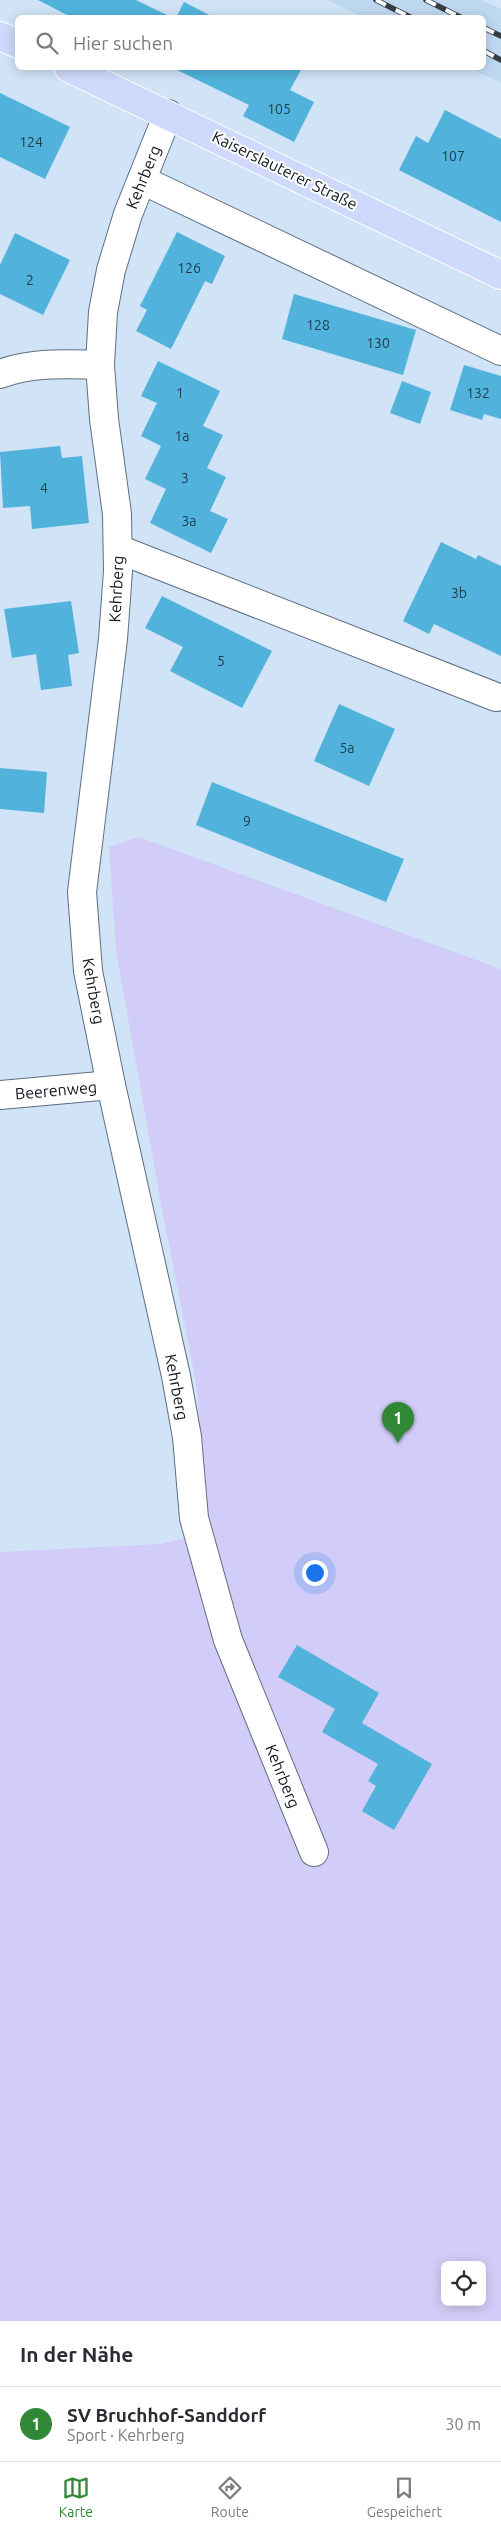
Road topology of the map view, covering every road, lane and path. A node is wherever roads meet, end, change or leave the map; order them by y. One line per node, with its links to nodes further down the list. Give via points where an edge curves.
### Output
1 (0, 36): 2 (main road)
2 (15, 43)
3 (73, 70): 4 (main road, Kaiserslauterer Straße)
4 (168, 114): 5 (street, Kehrberg); 6 (main road, Kaiserslauterer Straße)
5 (142, 180): 7 (street); 8 (street, Kehrberg, via 111,270 103,312)
6 (501, 275)
7 (501, 351)
8 (100, 365): 9 (street, via 26,366); 10 (street, Kehrberg)
9 (0, 374)
10 (118, 549): 11 (street); 12 (street, Kehrberg, via 113,639 82,892 88,971)
11 (496, 697)
12 (111, 1086): 13 (street, Beerenweg); 14 (street, Kehrberg, via 176,1376 187,1437 194,1518 228,1640)
13 (0, 1095)
14 (314, 1852)

